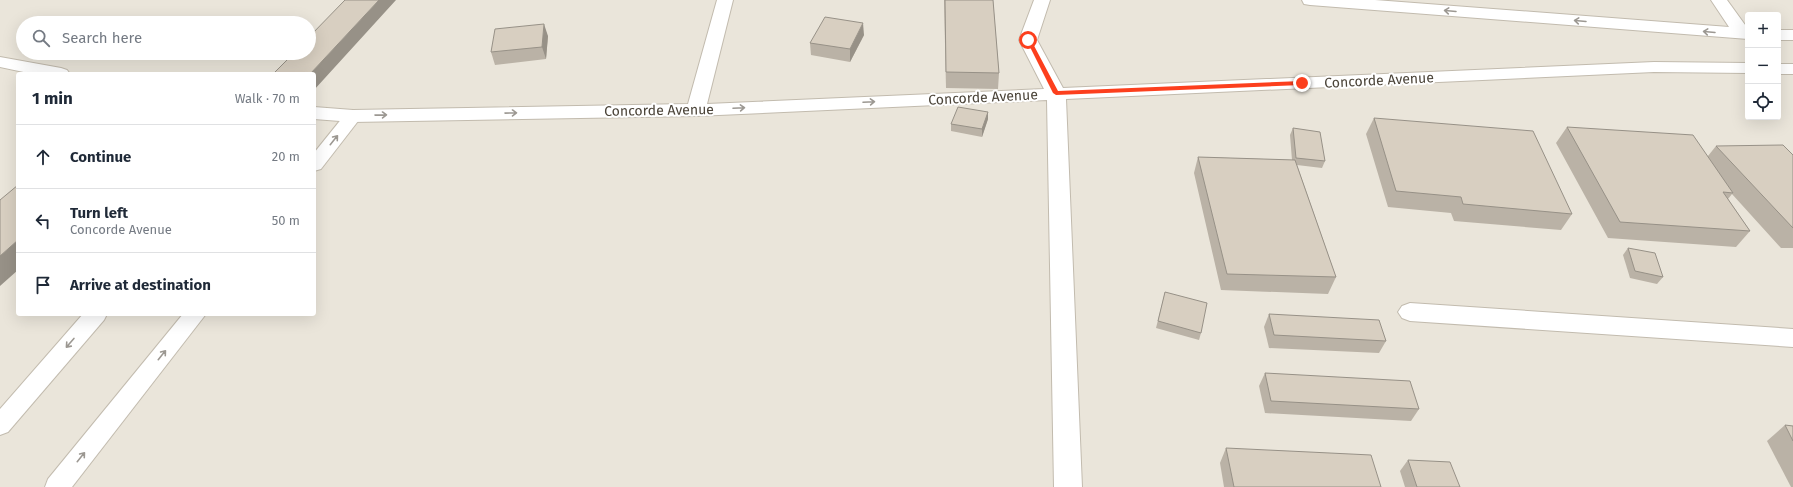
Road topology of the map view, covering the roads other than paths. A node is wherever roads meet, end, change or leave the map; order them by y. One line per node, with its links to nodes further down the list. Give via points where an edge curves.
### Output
1 (725, 0): 14 (street)
2 (1042, 0): 13 (street, via 1028,40)
3 (1310, 0): 5 (street, one-way to 3)
4 (1719, 0): 5 (street)
5 (1745, 34)
6 (1781, 35): 7 (street)
7 (1793, 36)
8 (0, 62): 12 (street)
9 (1745, 68): 13 (street, Concorde Avenue, via 1654,67)
10 (1781, 69): 11 (street)
11 (1793, 69)
12 (51, 72)
13 (1056, 93): 14 (street, Concorde Avenue, one-way to 13); 24 (street)
14 (696, 110): 16 (street, Concorde Avenue, one-way to 14)
15 (316, 113): 16 (street, Concorde Avenue)
16 (354, 116): 17 (lane, one-way to 16)
17 (316, 163)
18 (1410, 312): 21 (street)
19 (94, 316): 22 (lane, one-way to 22)
20 (193, 316): 23 (lane, one-way to 20)
21 (1793, 338)
22 (0, 425)
23 (57, 487)
24 (1068, 487)

